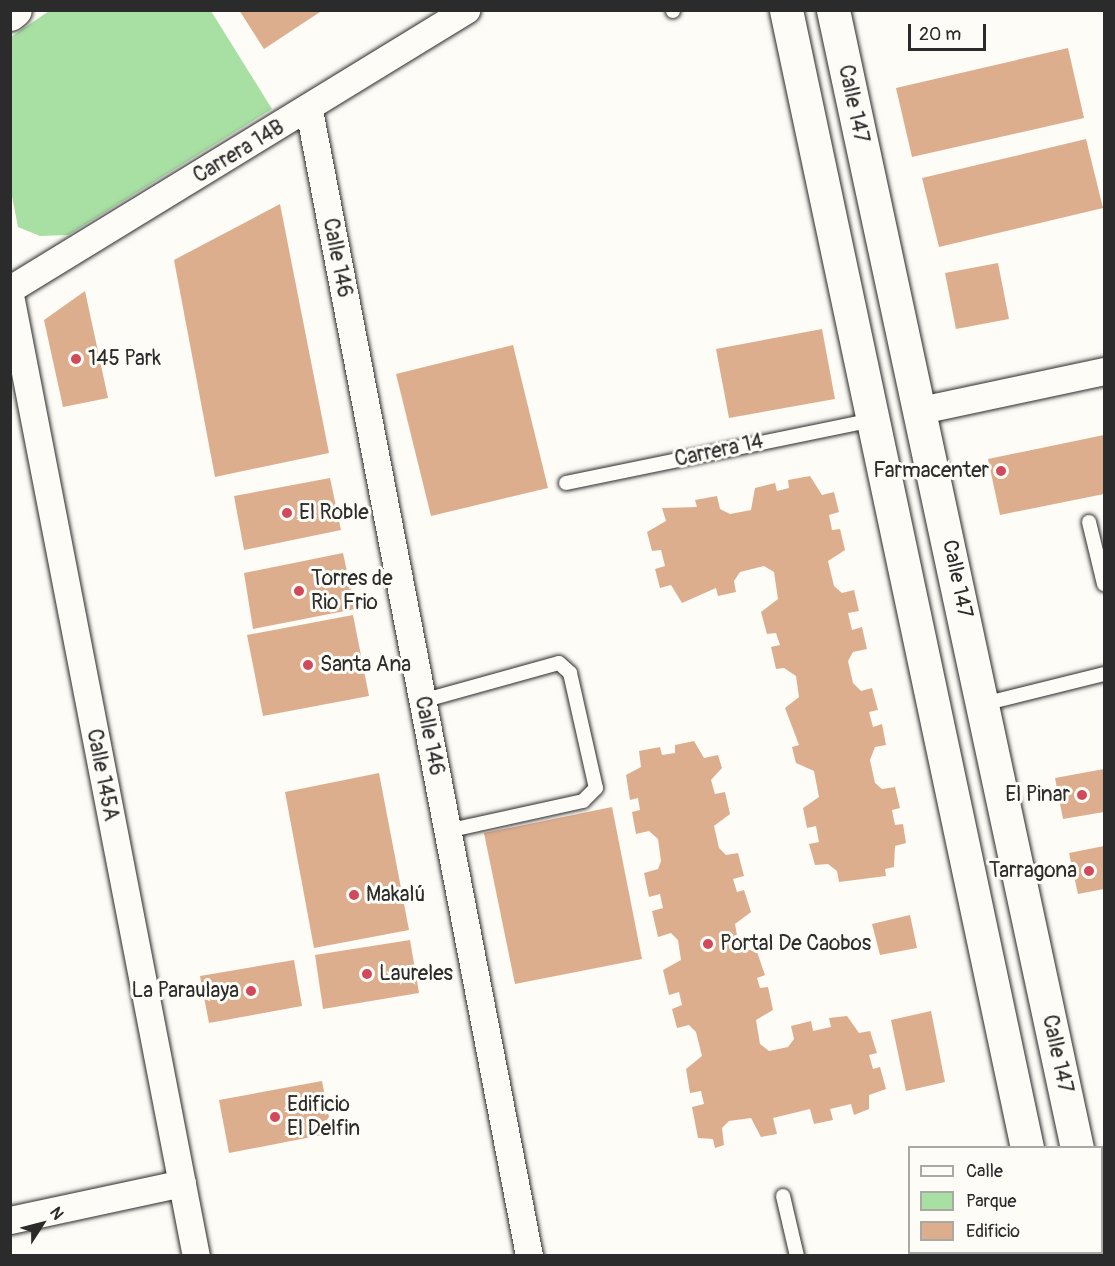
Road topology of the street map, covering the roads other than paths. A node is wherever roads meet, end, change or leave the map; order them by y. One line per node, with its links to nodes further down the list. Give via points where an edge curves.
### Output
1 (15, 10): 5 (main road)
2 (466, 10): 6 (street, Carrera 14B)
3 (786, 10): 11 (main road)
4 (833, 10): 10 (main road, Calle 147)
5 (10, 14)
6 (309, 110): 7 (street, Carrera 14B); 16 (street, Calle 146)
7 (10, 289)
8 (10, 295): 21 (street, Calle 145A)
9 (1104, 370): 10 (street)
10 (921, 410): 17 (main road, Calle 147)
11 (872, 420): 12 (lane, Carrera 14); 19 (main road)
12 (566, 483)
13 (1089, 522): 14 (lane)
14 (1104, 584)
15 (1104, 674): 17 (lane)
16 (422, 701): 18 (street, Calle 146); 18 (lane, via 559,663 570,673 596,788 583,801)
17 (983, 704): 20 (main road, Calle 147)
18 (447, 831): 25 (street, Calle 146)
19 (1027, 1146)
20 (1077, 1146)
21 (182, 1183): 23 (street); 24 (street, Calle 145A)
22 (783, 1196): 26 (lane)
23 (10, 1220)
24 (196, 1256)
25 (529, 1256)
26 (797, 1256)

